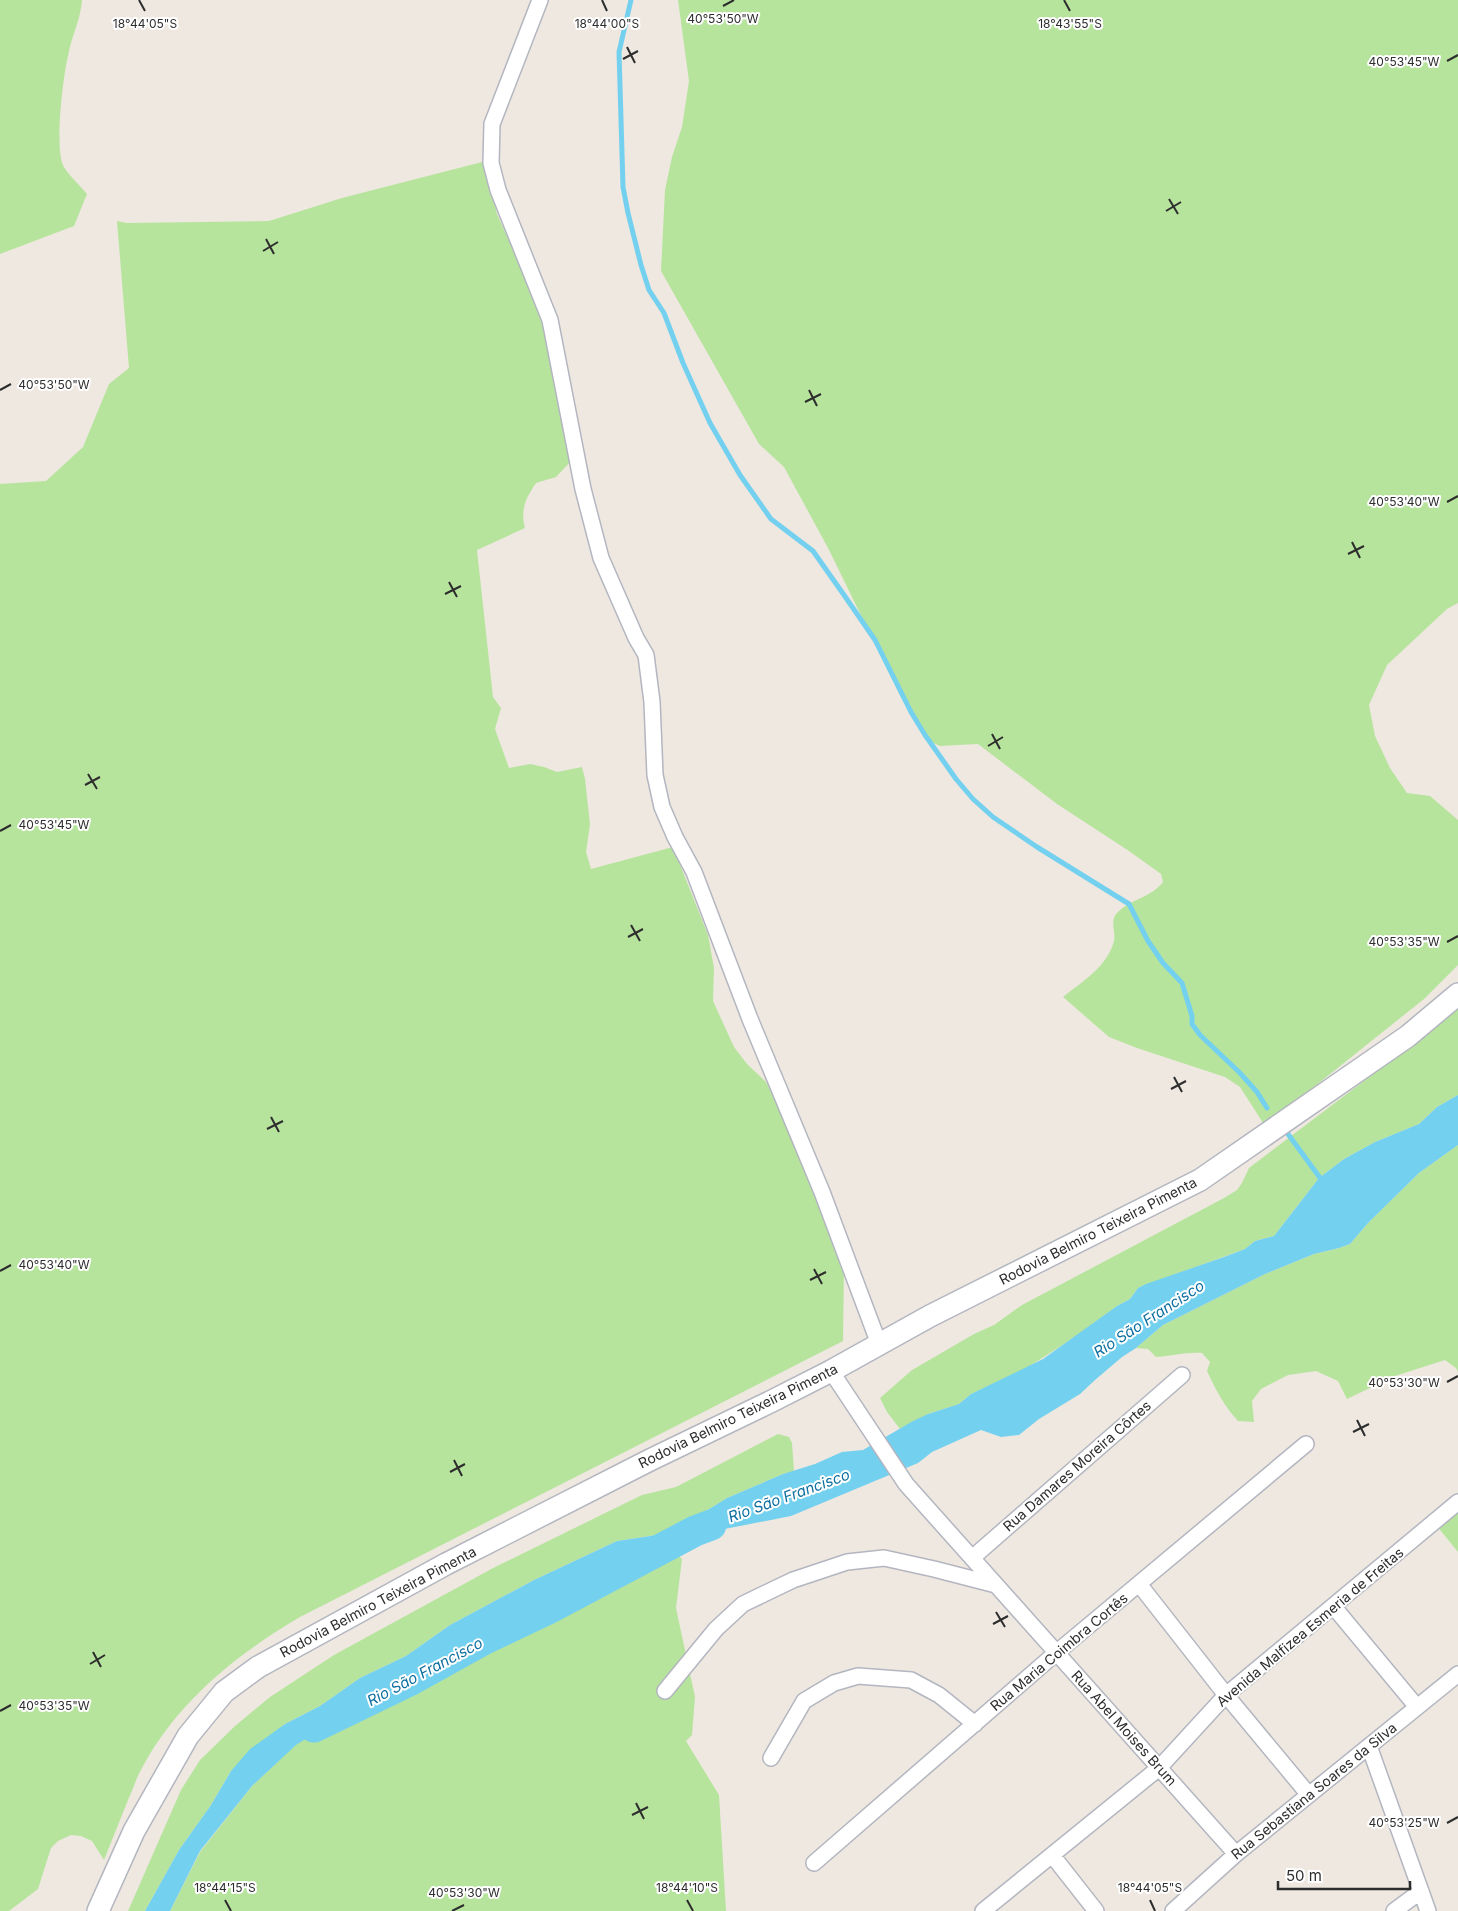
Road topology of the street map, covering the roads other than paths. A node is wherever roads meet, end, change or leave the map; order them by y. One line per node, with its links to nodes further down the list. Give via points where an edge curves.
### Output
1 (540, 0): 3 (street, via 492,124 491,163 498,190 550,320 583,489 601,558 646,655 655,775 662,807 694,872)
2 (1458, 994): 3 (main road, Rodovia Belmiro Teixeira Pimenta, via 1408,1036 1200,1180)
3 (879, 1344): 4 (main road, Rodovia Belmiro Teixeira Pimenta)
4 (831, 1371): 8 (street, Rua Abel Moises Brum, via 906,1484); 26 (main road, Rodovia Belmiro Teixeira Pimenta, via 446,1564 258,1667 224,1692 188,1736 134,1830)
5 (1182, 1375): 8 (street, Rua Damares Moreira Côrtes)
6 (1306, 1444): 9 (street, Rua Maria Coimbra Cortês)
7 (1458, 1502): 11 (street, Avenida Malfizea Esmeria de Freitas)
8 (972, 1558): 10 (street, Rua Abel Moises Brum)
9 (1139, 1584): 12 (street, Rua Maria Coimbra Cortês); 15 (street)
10 (996, 1585): 12 (street, Rua Abel Moises Brum); 14 (street, via 884,1558 847,1562 793,1580 743,1604 716,1628)
11 (1333, 1606): 15 (street, Avenida Malfizea Esmeria de Freitas); 16 (street)
12 (1056, 1653): 17 (street, Rua Maria Coimbra Cortês); 20 (street, Rua Abel Moises Brum)
13 (1458, 1674): 16 (street, Rua Sebastiana Soares da Silva)
14 (665, 1691)
15 (1226, 1695): 20 (street, Avenida Malfizea Esmeria de Freitas); 21 (street)
16 (1417, 1708): 18 (street, Rua Sebastiana Soares da Silva)
17 (975, 1724): 19 (street, via 940,1695 910,1680 858,1676 834,1683 804,1701); 24 (street, Rua Maria Coimbra Cortês)
18 (1369, 1746): 21 (street, Rua Sebastiana Soares da Silva); 25 (street)
19 (771, 1758)
20 (1159, 1768): 22 (street, Rua Abel Moises Brum); 23 (street, Avenida Malfizea Esmeria de Freitas)
21 (1309, 1795): 22 (street, Rua Sebastiana Soares da Silva)
22 (1236, 1854): 29 (street, Rua Sebastiana Soares da Silva)
23 (1052, 1855): 27 (street, Avenida Malfizea Esmeria de Freitas); 28 (street)
24 (814, 1863)
25 (1421, 1891): 30 (street); 31 (street)
26 (98, 1911)
27 (984, 1911)
28 (1096, 1911)
29 (1173, 1911)
30 (1394, 1911)
31 (1428, 1911)

